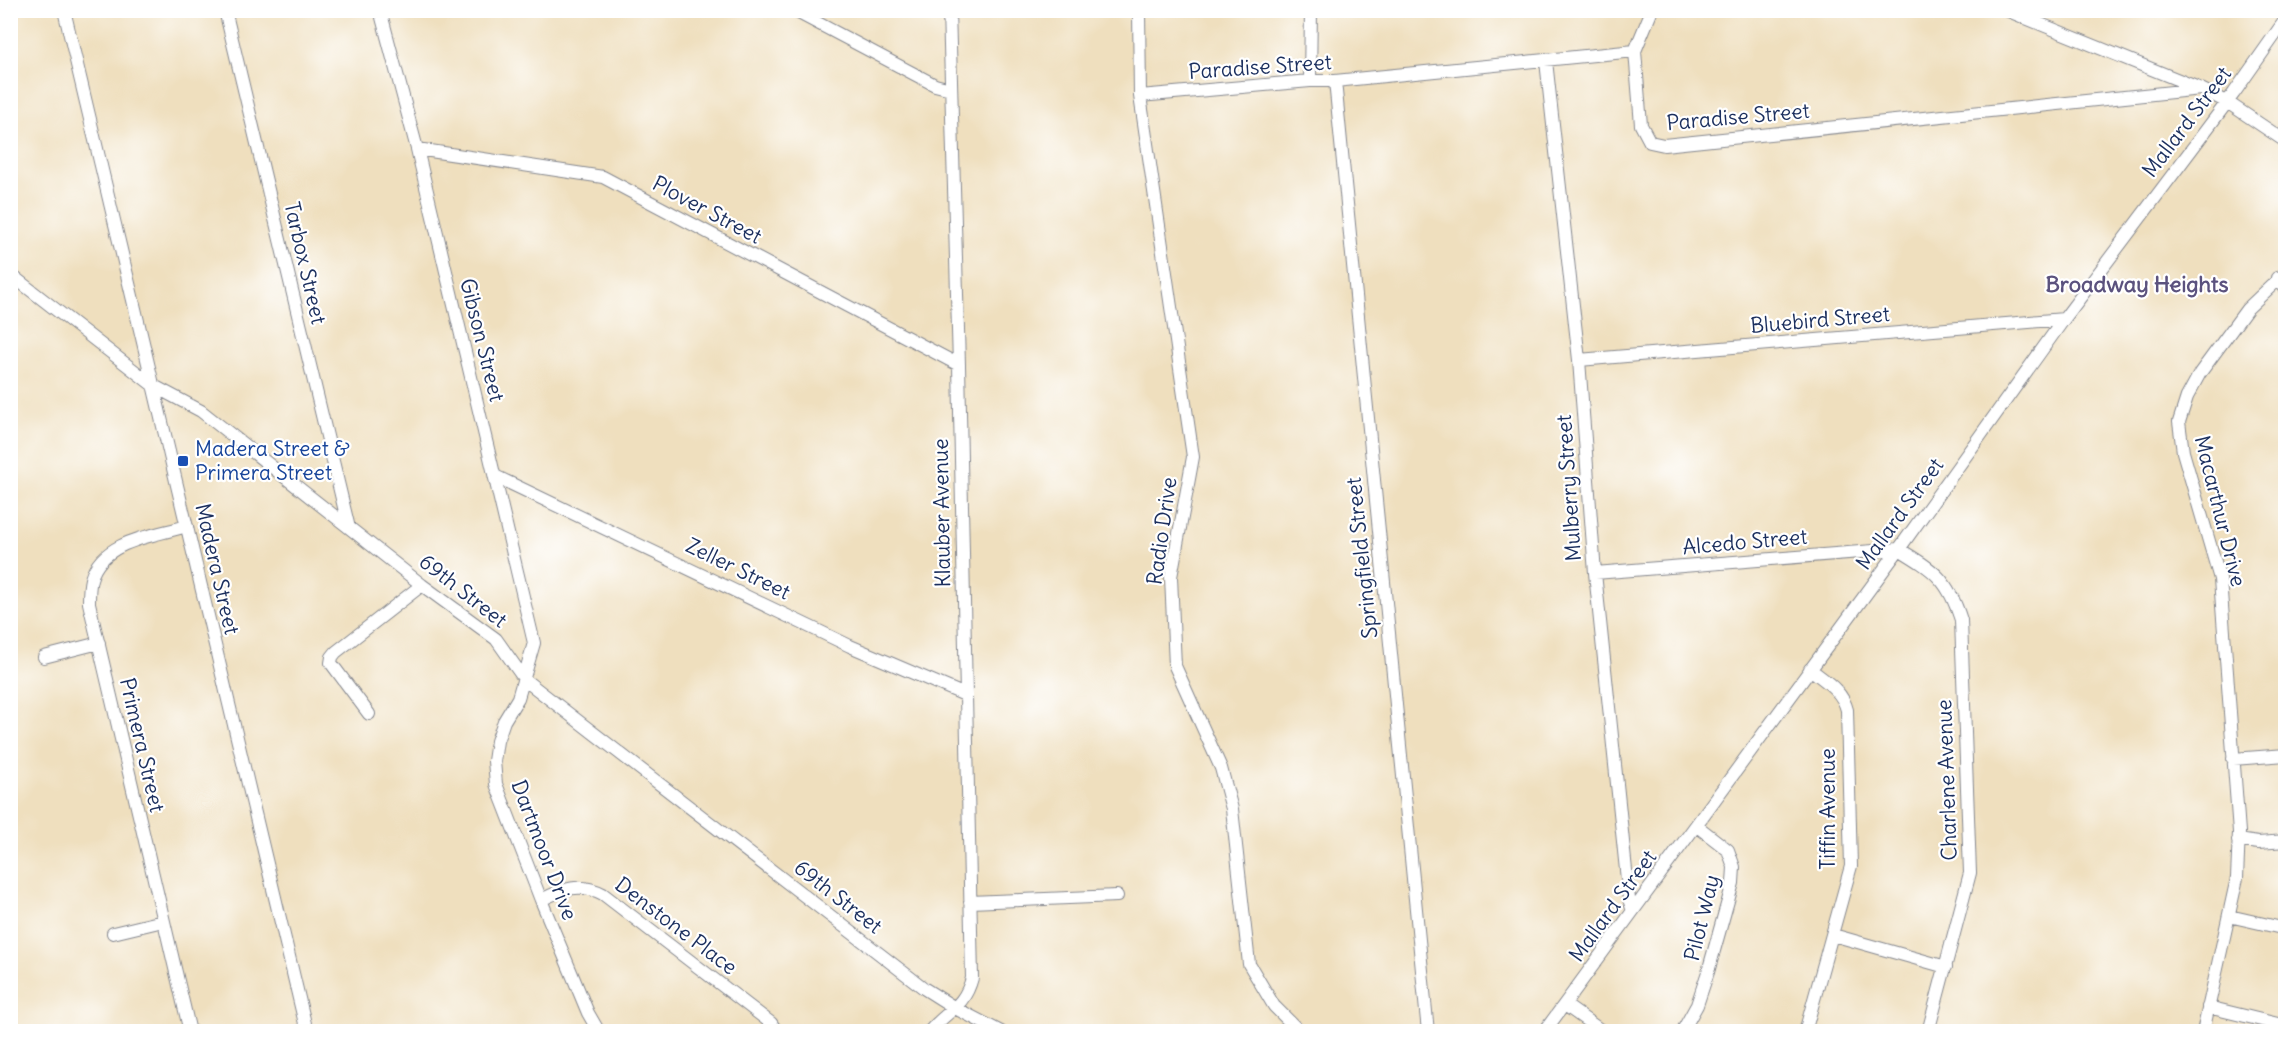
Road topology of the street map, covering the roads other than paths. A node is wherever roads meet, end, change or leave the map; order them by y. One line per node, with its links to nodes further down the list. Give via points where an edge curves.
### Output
1 (64, 10): 27 (street, Madera Street)
2 (225, 10): 29 (street, Tarbox Street)
3 (380, 10): 20 (street, Gibson Street)
4 (792, 10): 15 (street, via 935,85)
5 (949, 10): 15 (street, Klauber Avenue)
6 (1139, 10): 17 (street, Radio Drive)
7 (1311, 10): 13 (street)
8 (1652, 10): 11 (street)
9 (2006, 10): 16 (street)
10 (2286, 20): 18 (street, Mallard Street)
11 (1635, 51): 12 (street, Paradise Street); 16 (street, Paradise Street, via 1641,125 1650,141 1664,145)
12 (1546, 62): 14 (street, Paradise Street); 25 (street, Mulberry Street)
13 (1310, 81): 14 (street, Paradise Street); 17 (street, Paradise Street)
14 (1335, 81): 68 (street, Springfield Street)
15 (951, 89): 26 (street, Klauber Avenue)
16 (2201, 89): 18 (street)
17 (1140, 96): 67 (street, Radio Drive, via 1193,457 1171,577 1175,666 1221,768 1232,808 1249,964 1274,1006)
18 (2227, 102): 19 (street); 24 (street, Mallard Street)
19 (2284, 141)
20 (417, 149): 26 (street, Plover Street, via 603,177); 28 (street, Gibson Street)
21 (10, 274): 27 (street, 69th Street)
22 (2282, 275): 23 (street); 41 (street, Macarthur Drive, via 2247,309 2200,373 2179,422 2182,452 2220,579)
23 (2286, 289)
24 (2064, 320): 25 (street, Bluebird Street); 31 (street, Mallard Street)
25 (1579, 360): 32 (street, Mulberry Street)
26 (959, 366): 38 (street, Klauber Avenue)
27 (154, 386): 29 (street, 69th Street, via 201,411); 30 (street, Madera Street)
28 (495, 476): 37 (street, Gibson Street, via 534,643); 38 (street, Zeller Street)
29 (348, 524): 33 (street, 69th Street)
30 (187, 526): 34 (street, Primera Street, via 119,546 105,556 91,581 89,603); 62 (street, Madera Street)
31 (1899, 549): 32 (street, Alcedo Street); 36 (street, Mallard Street); 54 (street, Charlene Avenue, via 1938,577 1953,595 1961,620 1970,873)
32 (1595, 573): 48 (street, Mulberry Street)
33 (422, 585): 37 (street, 69th Street, via 496,639); 39 (street, via 332,657 331,663)
34 (99, 643): 35 (street); 50 (street, Primera Street)
35 (44, 657)
36 (1810, 669): 42 (street, Mallard Street); 53 (street, Tiffin Avenue, via 1838,690 1847,710 1851,866)
37 (525, 680): 46 (street, Dartmoor Drive, via 500,731 494,773 498,795); 57 (street, 69th Street)
38 (965, 696): 47 (street, Klauber Avenue)
39 (369, 714)
40 (2286, 755): 41 (street)
41 (2233, 759): 43 (street, Macarthur Drive)
42 (1697, 826): 48 (street, Mallard Street); 71 (street, Pilot Way, via 1728,850 1734,867 1733,883 1697,1005)
43 (2238, 840): 44 (street); 49 (street, Macarthur Drive, via 2237,878)
44 (2286, 841)
45 (1117, 896): 47 (street)
46 (541, 900): 63 (street, Dartmoor Drive); 64 (street, Denstone Place, via 577,887 603,894 771,1023)
47 (970, 902): 57 (street, Klauber Avenue, via 972,978 968,993)
48 (1633, 911): 55 (street, Mallard Street)
49 (2229, 916): 51 (street); 56 (street, Macarthur Drive)
50 (163, 921): 52 (street); 61 (street, Primera Street)
51 (2286, 929)
52 (113, 933)
53 (1833, 935): 54 (street); 72 (street, Tiffin Avenue)
54 (1946, 967): 73 (street, Charlene Avenue)
55 (1565, 1005): 69 (street, Mallard Street); 70 (street)
56 (2208, 1007): 58 (street); 74 (street, Macarthur Drive)
57 (955, 1008): 65 (street, Klauber Avenue); 66 (street, 69th Street)
58 (2286, 1026)
59 (10, 1027): 60 (street)
60 (13, 1032)
61 (190, 1032)
62 (307, 1032)
63 (599, 1032)
64 (777, 1032)
65 (929, 1032)
66 (1001, 1032)
67 (1300, 1032)
68 (1428, 1032)
69 (1544, 1032)
70 (1603, 1032)
71 (1682, 1032)
72 (1805, 1032)
73 (1928, 1032)
74 (2203, 1032)

